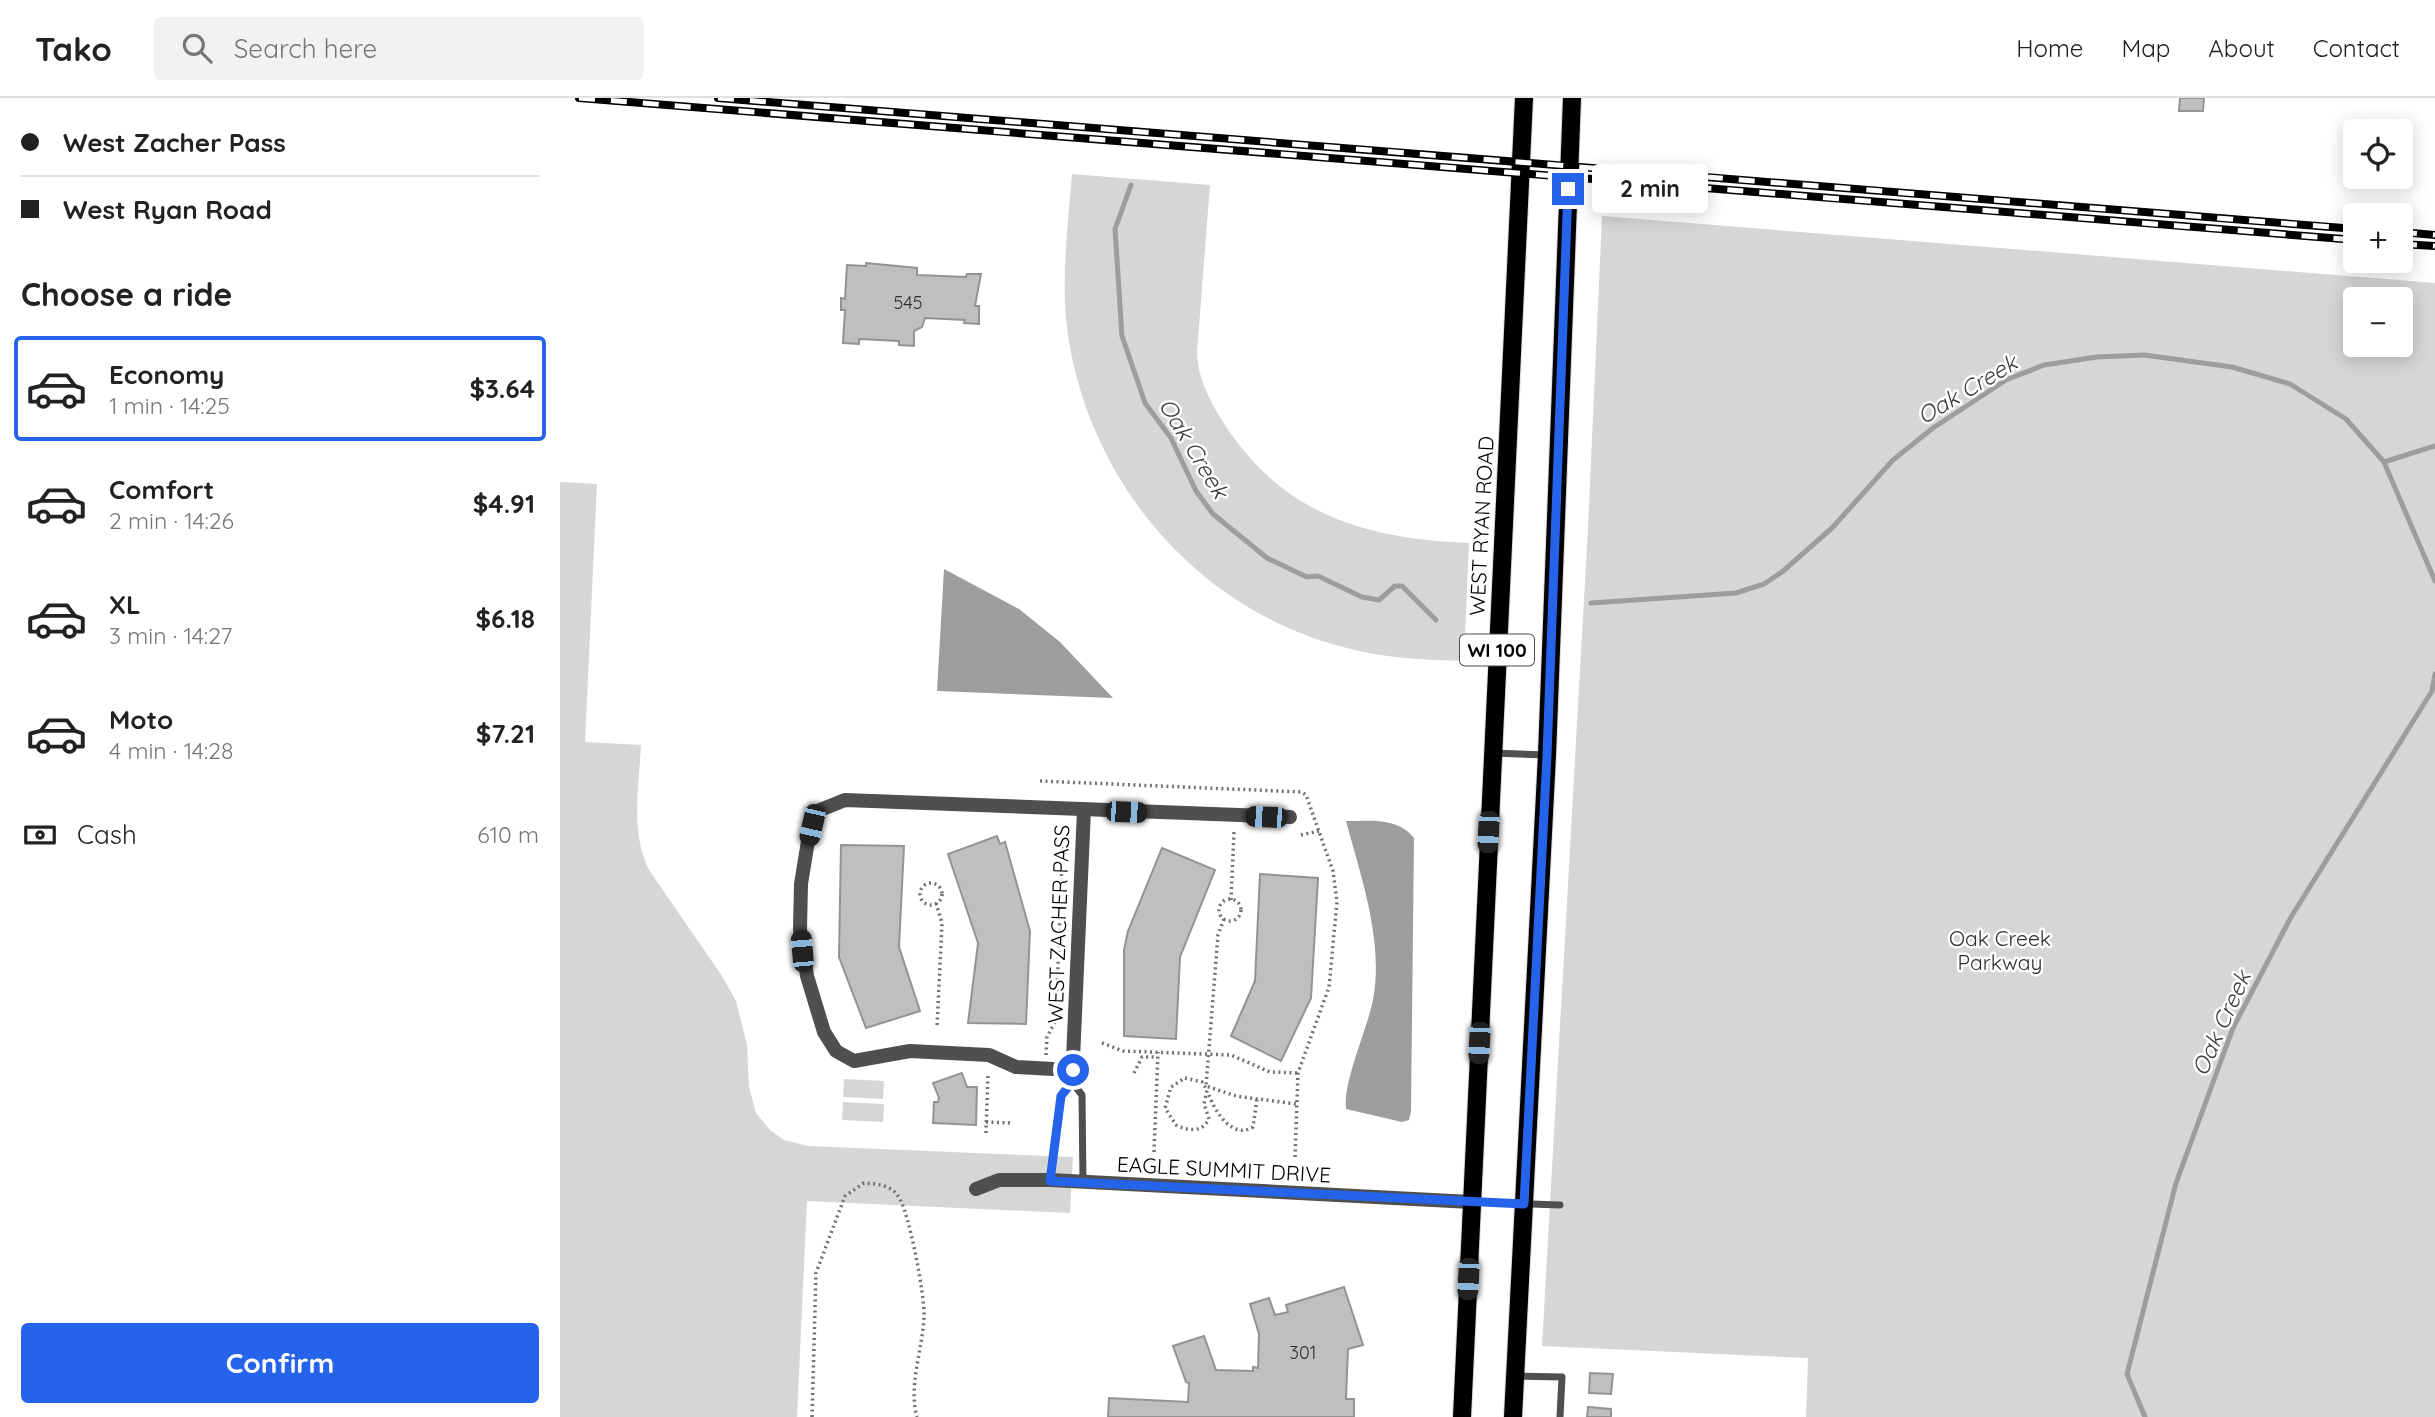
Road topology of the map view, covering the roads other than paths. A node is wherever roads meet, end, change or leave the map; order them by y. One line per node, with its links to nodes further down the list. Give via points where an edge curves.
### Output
1 (1524, 98): 3 (main road, WEST RYAN ROAD / WI 100)
2 (1572, 98): 4 (main road, WI 100)
3 (1492, 753): 4 (lane); 11 (main road, WEST RYAN ROAD / WI 100)
4 (1547, 755): 12 (main road, WI 100)
5 (1084, 810): 6 (street); 7 (street, WEST ZACHER PASS); 7 (street, via 835,802 820,810 812,825 801,884 800,929 807,976 824,1032 836,1051 854,1061 894,1052 989,1055 1016,1067)
6 (1290, 817)
7 (1072, 1076): 8 (lane, WEST ZACHER PASS, via 1061,1096); 9 (lane, WEST ZACHER PASS, via 1082,1094)
8 (1050, 1181): 9 (street, EAGLE SUMMIT DRIVE); 10 (street, EAGLE SUMMIT DRIVE, via 999,1180)
9 (1083, 1182): 11 (street, EAGLE SUMMIT DRIVE)
10 (976, 1189)
11 (1471, 1202): 12 (lane); 15 (main road, WEST RYAN ROAD / WI 100)
12 (1524, 1204): 13 (lane); 14 (main road, WI 100)
13 (1560, 1206)
14 (1516, 1376): 16 (main road, WI 100); 17 (lane, via 1562,1377)
15 (1462, 1417)
16 (1514, 1417)
17 (1560, 1417)

